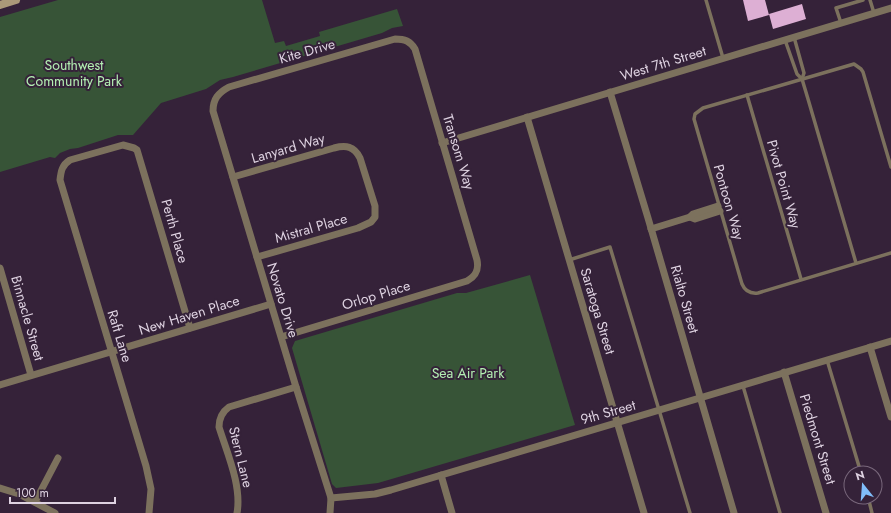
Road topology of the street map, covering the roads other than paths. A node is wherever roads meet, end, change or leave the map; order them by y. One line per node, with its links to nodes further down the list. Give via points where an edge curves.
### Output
1 (16, 0): 5 (main road)
2 (706, 0): 12 (lane)
3 (863, 0): 8 (lane, via 836,8)
4 (870, 0): 7 (lane)
5 (0, 5)
6 (891, 8): 7 (street, West 7th Street)
7 (874, 13): 8 (street, West 7th Street)
8 (840, 23): 9 (street, West 7th Street)
9 (794, 37): 10 (street, West 7th Street); 13 (lane)
10 (785, 40): 12 (street, West 7th Street); 14 (lane)
11 (407, 41): 18 (street, Kite Drive, via 395,39 229,87); 20 (street, Transom Way, via 415,49)
12 (723, 58): 16 (street, West 7th Street)
13 (800, 59): 14 (lane); 15 (lane, via 804,73)
14 (792, 61): 15 (lane)
15 (802, 79): 17 (lane); 21 (lane, via 850,65 858,66 863,72); 30 (lane)
16 (610, 92): 19 (street, West 7th Street); 26 (street, Rialto Street)
17 (747, 95): 24 (lane, Pontoon Way, via 695,114 694,122); 33 (lane, Pivot Point Way)
18 (217, 96): 23 (street, Novato Drive, via 213,112)
19 (527, 117): 20 (street, West 7th Street); 29 (street, Saratoga Street)
20 (442, 143): 32 (street, Transom Way, via 478,260)
21 (891, 167)
22 (62, 168): 35 (street, Perth Place, via 70,160 118,146 134,148 139,155); 39 (street, Raft Lane, via 60,180)
23 (233, 177): 25 (street, Lanyard Way, via 334,148 350,147 360,158 375,206 375,217); 28 (street, Novato Drive)
24 (719, 208): 26 (street, via 693,214); 33 (lane, Pontoon Way, via 742,284 747,291 756,293)
25 (371, 222): 28 (street, Mistral Place, via 362,227)
26 (652, 229): 46 (street, Rialto Street)
27 (891, 253): 30 (lane)
28 (257, 257): 34 (street, Novato Drive)
29 (569, 260): 47 (lane, via 610,247); 49 (street, Saratoga Street)
30 (856, 263): 33 (lane)
31 (0, 268): 42 (street, Binnacle Street)
32 (477, 274): 36 (street, Orlop Place, via 467,281)
33 (801, 279)
34 (271, 304): 35 (street, New Haven Place); 36 (street, Novato Drive)
35 (190, 328): 39 (street, New Haven Place)
36 (281, 337): 45 (street, Novato Drive)
37 (891, 341): 38 (street, 9th Street)
38 (870, 347): 40 (street, 9th Street); 48 (street)
39 (111, 352): 42 (street, New Haven Place); 57 (street, Raft Lane, via 146,466 151,489)
40 (827, 360): 41 (street, 9th Street); 51 (lane)
41 (784, 372): 44 (street, 9th Street); 65 (street, Piedmont Street)
42 (32, 375): 43 (street, New Haven Place)
43 (0, 385)
44 (742, 385): 46 (street, 9th Street); 64 (lane)
45 (296, 387): 54 (street, Novato Drive); 58 (street, Stern Lane, via 229,407 221,417 219,427 236,485)
46 (700, 398): 47 (street, 9th Street); 63 (street, Rialto Street)
47 (659, 410): 49 (street, 9th Street); 62 (lane)
48 (891, 417)
49 (618, 422): 52 (street, 9th Street); 61 (street, Saratoga Street)
50 (58, 458): 55 (street)
51 (858, 465)
52 (441, 475): 54 (street, 9th Street, via 375,494); 60 (street)
53 (0, 488): 55 (street)
54 (331, 498): 59 (street, Novato Drive)
55 (35, 502): 56 (street)
56 (55, 513)
57 (149, 513)
58 (237, 513)
59 (330, 513)
60 (452, 513)
61 (644, 513)
62 (690, 513)
63 (734, 513)
64 (780, 513)
65 (826, 513)

